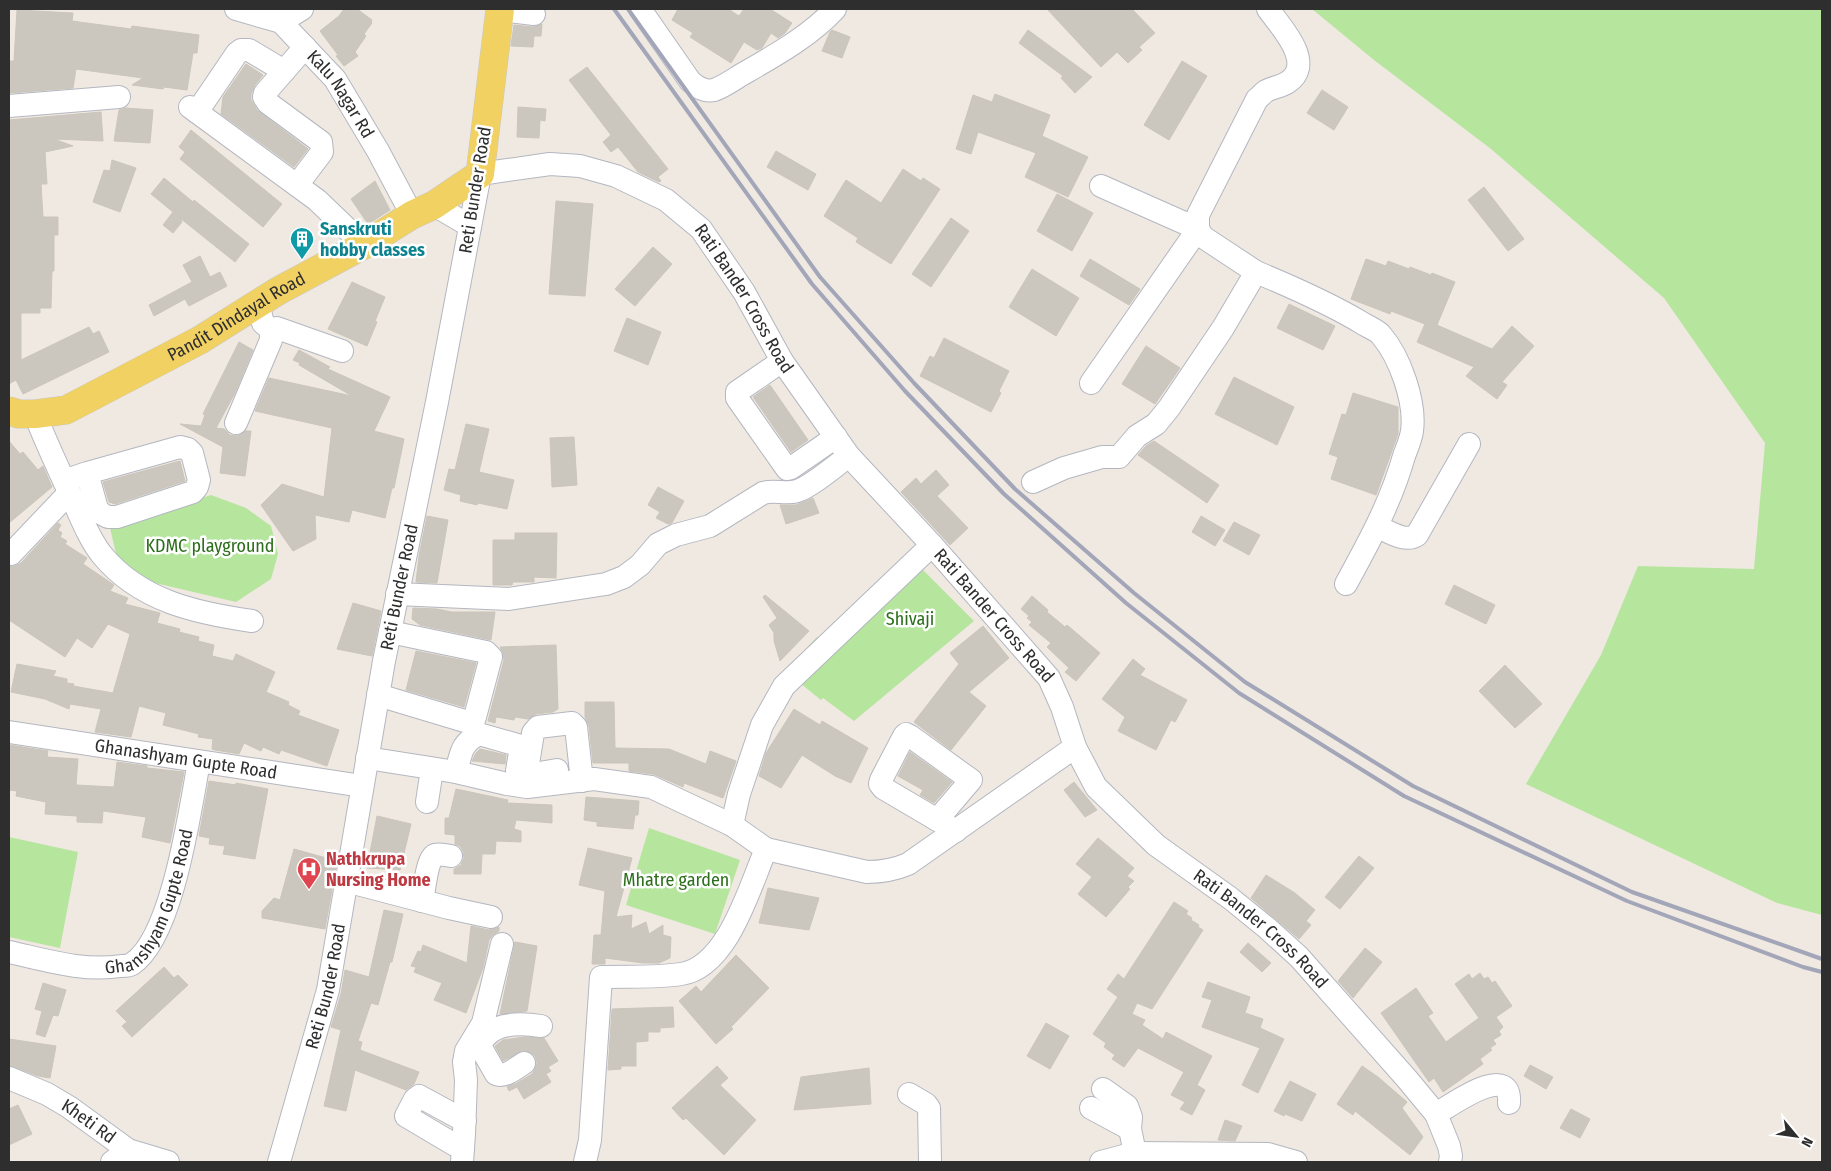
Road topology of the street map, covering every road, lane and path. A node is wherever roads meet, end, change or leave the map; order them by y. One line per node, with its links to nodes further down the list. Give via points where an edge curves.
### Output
1 (236, 9): 8 (street)
2 (302, 9): 8 (street)
3 (500, 9): 7 (street); 13 (main road, Reti Bunder Road)
4 (640, 9): 5 (street, via 690,81 698,89 705,90 714,90 780,53)
5 (835, 9)
6 (1268, 9): 18 (street, via 1297,52 1296,72 1289,82 1257,99 1198,215)
7 (534, 14)
8 (281, 22): 9 (street, Kalu Nagar Rd)
9 (305, 47): 10 (street); 16 (street, Kalu Nagar Rd, via 335,78 378,151)
10 (284, 71): 14 (street, via 265,93 265,100 317,138 322,148); 14 (street, via 249,50 241,50 193,110)
11 (119, 97): 12 (street)
12 (9, 106)
13 (480, 174): 16 (main road, Pandit Dindayal Road); 17 (street, Reti Bunder Road); 24 (street, Rati Bander Cross Road, via 550,164 580,166 616,176 666,200 701,229 721,256)
14 (297, 185): 19 (street)
15 (1100, 186): 18 (street)
16 (423, 210): 17 (street); 19 (main road, Pandit Dindayal Road)
17 (470, 226): 39 (street, Reti Bunder Road, via 438,402)
18 (1198, 229): 20 (street, via 1203,237); 25 (street)
19 (364, 245): 21 (main road, Pandit Dindayal Road)
20 (1256, 272): 33 (street, via 1223,328 1156,424 1137,436 1119,457 1102,457 1064,468); 35 (street, via 1290,286 1380,334 1400,367 1412,408 1412,431)
21 (258, 304): 22 (street, via 263,323); 27 (main road, Pandit Dindayal Road, via 200,340 66,410)
22 (272, 330): 23 (street, via 276,328); 28 (street, via 271,340)
23 (342, 351)
24 (782, 361): 29 (street, Rati Bander Cross Road); 29 (street, via 737,392 736,398 787,469)
25 (1090, 384)
26 (9, 411): 27 (main road, Pandit Dindayal Road)
27 (35, 414): 34 (street)
28 (236, 423)
29 (836, 437): 31 (street, Rati Bander Cross Road)
30 (1470, 444): 35 (street, via 1417,535 1404,539)
31 (849, 456): 36 (street, Rati Bander Cross Road); 39 (street, via 802,490 763,493 710,526 676,535 658,544 640,565 624,577 606,584 509,599)
32 (87, 472): 32 (street, via 180,447 192,453 200,480 193,492 117,518 102,514 97,509); 34 (street)
33 (1033, 482)
34 (67, 487): 37 (street); 40 (street, via 101,554 121,576 144,592 182,607)
35 (1378, 527): 38 (street)
36 (932, 545): 44 (street, Rati Bander Cross Road, via 1049,678); 51 (street, via 784,686 762,725)
37 (11, 554)
38 (1346, 584)
39 (397, 594): 41 (street, Reti Bunder Road)
40 (252, 621)
41 (390, 632): 42 (street, Reti Bunder Road); 42 (street, via 486,652 491,657 471,722)
42 (378, 695): 45 (street, Reti Bunder Road)
43 (9, 732): 46 (street, Ghanashyam Gupte Road)
44 (1075, 747): 52 (street); 69 (street, Rati Bander Cross Road, via 1096,787 1114,806 1156,845 1230,898 1299,957)
45 (367, 758): 47 (street); 48 (street, Reti Bunder Road)
46 (199, 762): 48 (street, Ghanashyam Gupte Road); 59 (street, Ghanshyam Gupte Road, via 171,896 156,935 131,965 103,969)
47 (432, 769): 49 (street); 51 (street, via 458,766 507,784 527,787 581,773 594,779 651,787)
48 (362, 786): 55 (street, Reti Bunder Road)
49 (427, 802)
50 (937, 820): 52 (street)
51 (732, 825): 53 (street)
52 (956, 831): 53 (street, via 908,864 879,872)
53 (766, 849): 77 (street, via 732,930 706,964 683,974 601,977 591,1132)
54 (451, 856): 56 (street, via 432,857)
55 (346, 881): 56 (street); 76 (street, Reti Bunder Road, via 328,990)
56 (422, 901): 57 (street)
57 (491, 917)
58 (502, 944): 60 (street)
59 (9, 952)
60 (483, 1023): 61 (street, via 499,1019 535,1023 502,1026 486,1035 480,1046); 62 (street, via 466,1051)
61 (488, 1055): 62 (street); 63 (street, via 499,1076)
62 (464, 1062): 70 (street)
63 (524, 1063)
64 (9, 1078): 74 (street, Kheti Rd, via 47,1094)
65 (1103, 1089): 71 (street, via 1127,1106 1132,1117)
66 (909, 1094): 78 (street, via 929,1108)
67 (1509, 1104): 69 (street, via 1506,1089 1498,1085 1489,1086 1472,1092)
68 (1091, 1108): 71 (street)
69 (1436, 1114): 81 (street, Rati Bander Cross Road, via 1449,1146)
70 (465, 1121): 73 (street); 73 (street, via 419,1096 406,1116 455,1146)
71 (1130, 1129): 72 (street)
72 (1135, 1153): 79 (street); 80 (street, via 1268,1154)
73 (462, 1156)
74 (118, 1159): 75 (street, Kheti Rd)
75 (168, 1162)
76 (279, 1162)
77 (585, 1162)
78 (930, 1162)
79 (1101, 1162)
80 (1296, 1162)
81 (1450, 1162)

